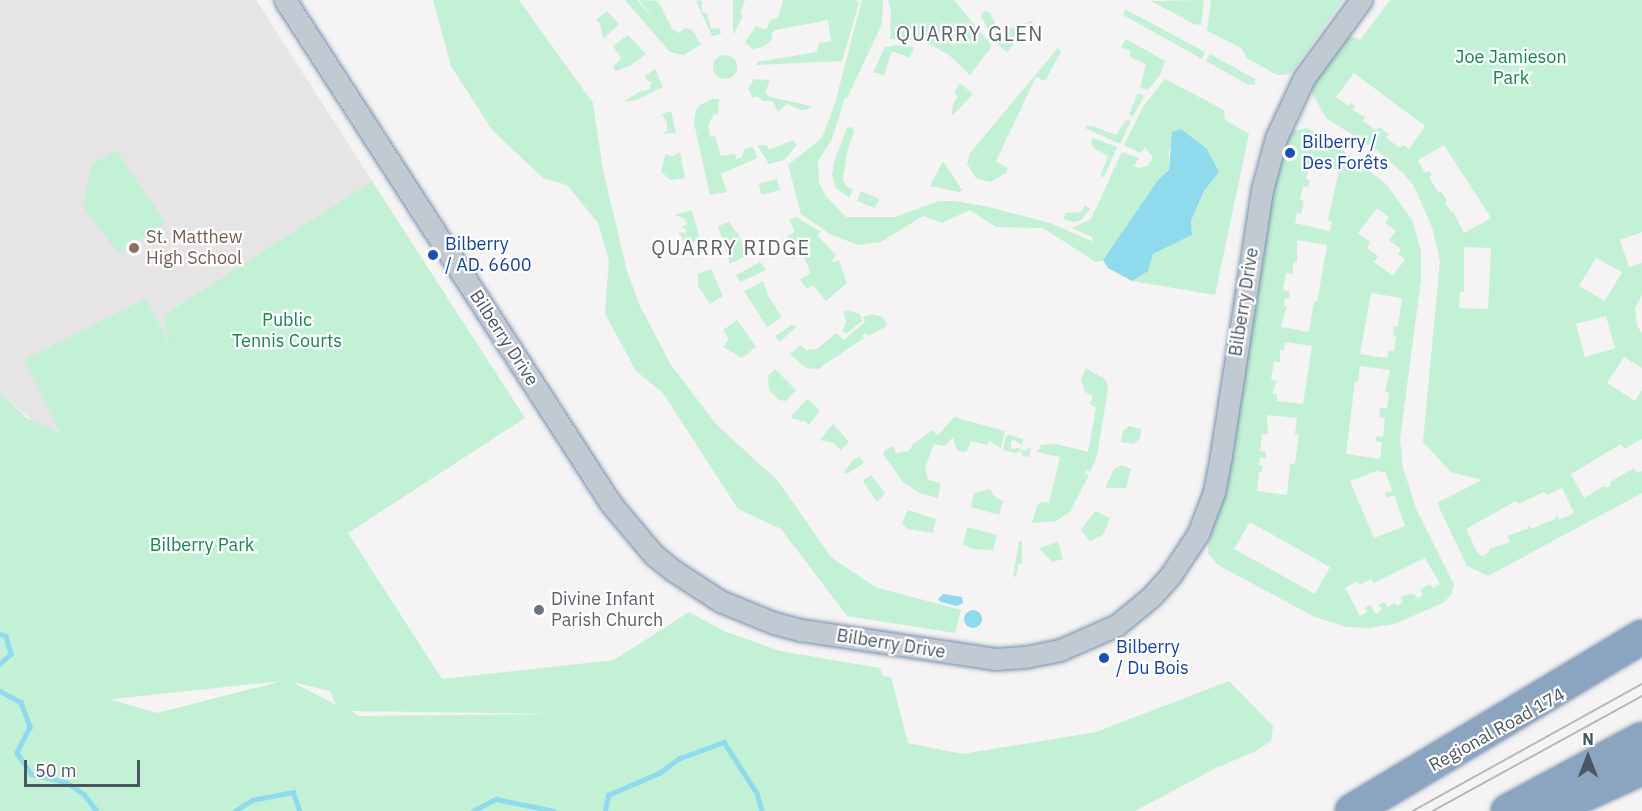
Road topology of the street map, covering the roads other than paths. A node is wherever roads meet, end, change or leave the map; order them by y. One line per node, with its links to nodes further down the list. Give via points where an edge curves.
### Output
1 (285, 0): 2 (street, Bilberry Drive, via 611,504 654,555 720,601 774,623 995,659 1060,650 1117,625 1170,576 1198,534 1211,502 1221,455 1262,190 1276,138 1304,78)
2 (1361, 0)
3 (1642, 637): 7 (highway)
4 (1642, 649): 7 (highway, Regional Road 174)
5 (1642, 739): 8 (highway)
6 (1642, 768): 9 (highway)
7 (1352, 811)
8 (1508, 811)
9 (1547, 811)

